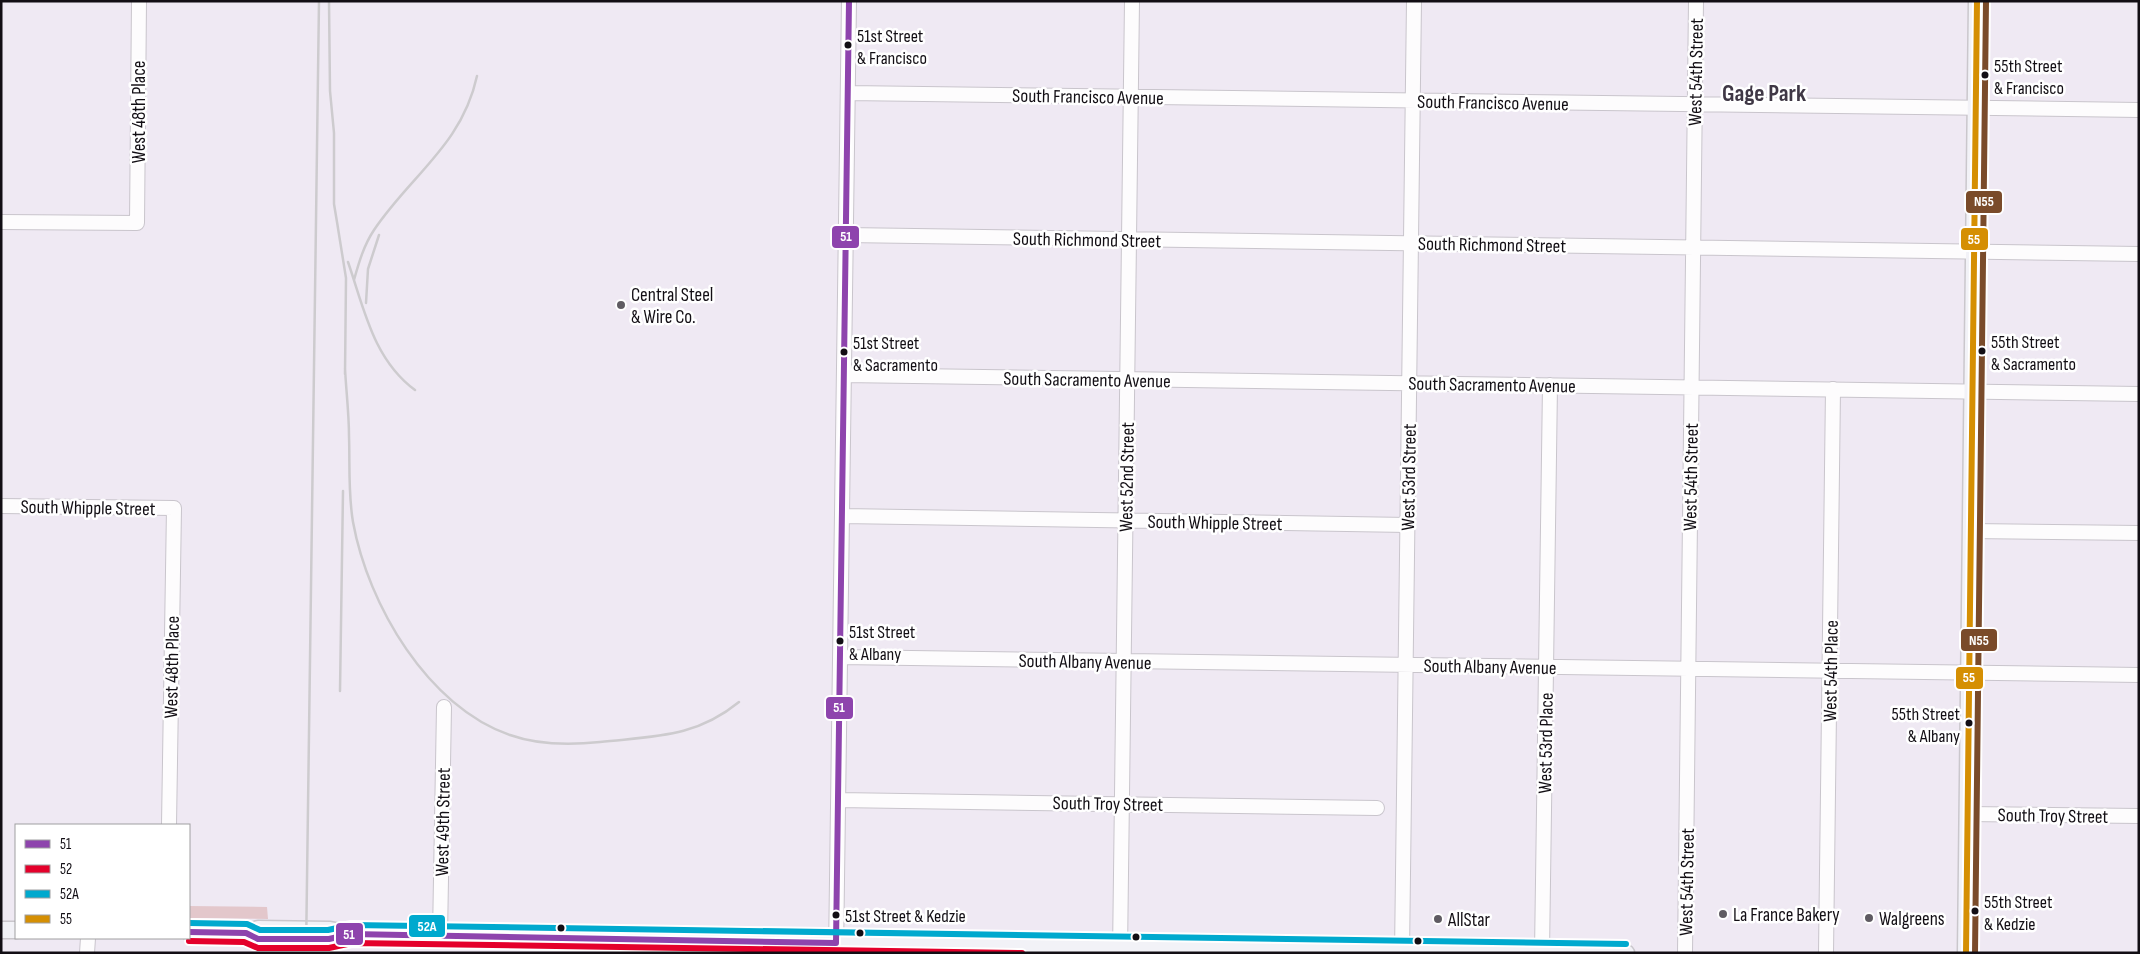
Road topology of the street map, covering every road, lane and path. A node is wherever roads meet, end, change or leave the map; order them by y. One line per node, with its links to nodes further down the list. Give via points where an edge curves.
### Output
1 (139, 1): 13 (street, West 48th Place, via 137,223)
2 (850, 1): 7 (street)
3 (1132, 1): 8 (street, West 52nd Street)
4 (1414, 1): 9 (street, West 53rd Street)
5 (1696, 1): 10 (street, West 54th Street)
6 (1976, 1): 11 (main road)
7 (848, 93): 8 (street, South Francisco Avenue); 14 (street)
8 (1131, 97): 9 (street, South Francisco Avenue); 15 (street, West 52nd Street)
9 (1413, 100): 10 (street, South Francisco Avenue); 16 (street, West 53rd Street)
10 (1695, 104): 11 (street, South Francisco Avenue); 17 (street, West 54th Street)
11 (1975, 108): 12 (street, South Francisco Avenue); 18 (main road)
12 (2139, 110)
13 (1, 222)
14 (846, 235): 15 (street, South Richmond Street); 20 (street)
15 (1129, 239): 16 (street, South Richmond Street); 21 (street, West 52nd Street)
16 (1411, 243): 17 (street, South Richmond Street); 22 (street, West 53rd Street)
17 (1693, 247): 18 (street, South Richmond Street); 24 (street, West 54th Street)
18 (1974, 251): 19 (street, South Richmond Street); 26 (main road)
19 (2139, 254)
20 (844, 375): 21 (street, South Sacramento Avenue); 30 (street)
21 (1127, 379): 22 (street, South Sacramento Avenue); 31 (street, West 52nd Street)
22 (1409, 383): 23 (street, South Sacramento Avenue); 32 (street, West 53rd Street)
23 (1550, 385): 24 (street, South Sacramento Avenue); 38 (street, West 53rd Place)
24 (1691, 387): 25 (street, South Sacramento Avenue); 39 (street, West 54th Street)
25 (1834, 389): 26 (street, South Sacramento Avenue); 40 (street, West 54th Place)
26 (1972, 391): 27 (street, South Sacramento Avenue); 33 (main road)
27 (2139, 394)
28 (1, 506): 29 (street, South Whipple Street)
29 (174, 508): 49 (street, West 48th Place)
30 (842, 516): 31 (street, South Whipple Street); 35 (street)
31 (1125, 520): 32 (street, South Whipple Street); 36 (street, West 52nd Street)
32 (1408, 525): 37 (street, West 53rd Street)
33 (1970, 531): 34 (street); 41 (main road)
34 (2139, 533)
35 (840, 657): 36 (street, South Albany Avenue); 44 (street)
36 (1123, 661): 37 (street, South Albany Avenue); 45 (street, West 52nd Street)
37 (1406, 665): 38 (street, South Albany Avenue); 57 (street, West 53rd Street)
38 (1546, 667): 39 (street, South Albany Avenue); 58 (street, West 53rd Place)
39 (1688, 669): 40 (street, South Albany Avenue); 61 (street, West 54th Street)
40 (1830, 671): 41 (street, South Albany Avenue); 62 (street, West 54th Place)
41 (1969, 673): 42 (street, South Albany Avenue); 47 (main road)
42 (2139, 675)
43 (444, 707): 53 (street, West 49th Street)
44 (838, 800): 45 (street, South Troy Street); 55 (street)
45 (1122, 803): 46 (street, South Troy Street); 56 (street, West 52nd Street)
46 (1377, 808)
47 (1968, 814): 48 (street, South Troy Street); 63 (main road)
48 (2139, 816)
49 (169, 824)
50 (1, 930): 51 (main road)
51 (15, 930)
52 (190, 932): 53 (main road, via 330,930 351,934)
53 (440, 936): 55 (main road)
54 (88, 939): 59 (street)
55 (836, 948): 56 (main road)
56 (1120, 949): 57 (main road)
57 (1402, 951): 58 (main road)
58 (1542, 952): 60 (main road)
59 (87, 953)
60 (1626, 953)
61 (1685, 953)
62 (1826, 953)
63 (1966, 953)

